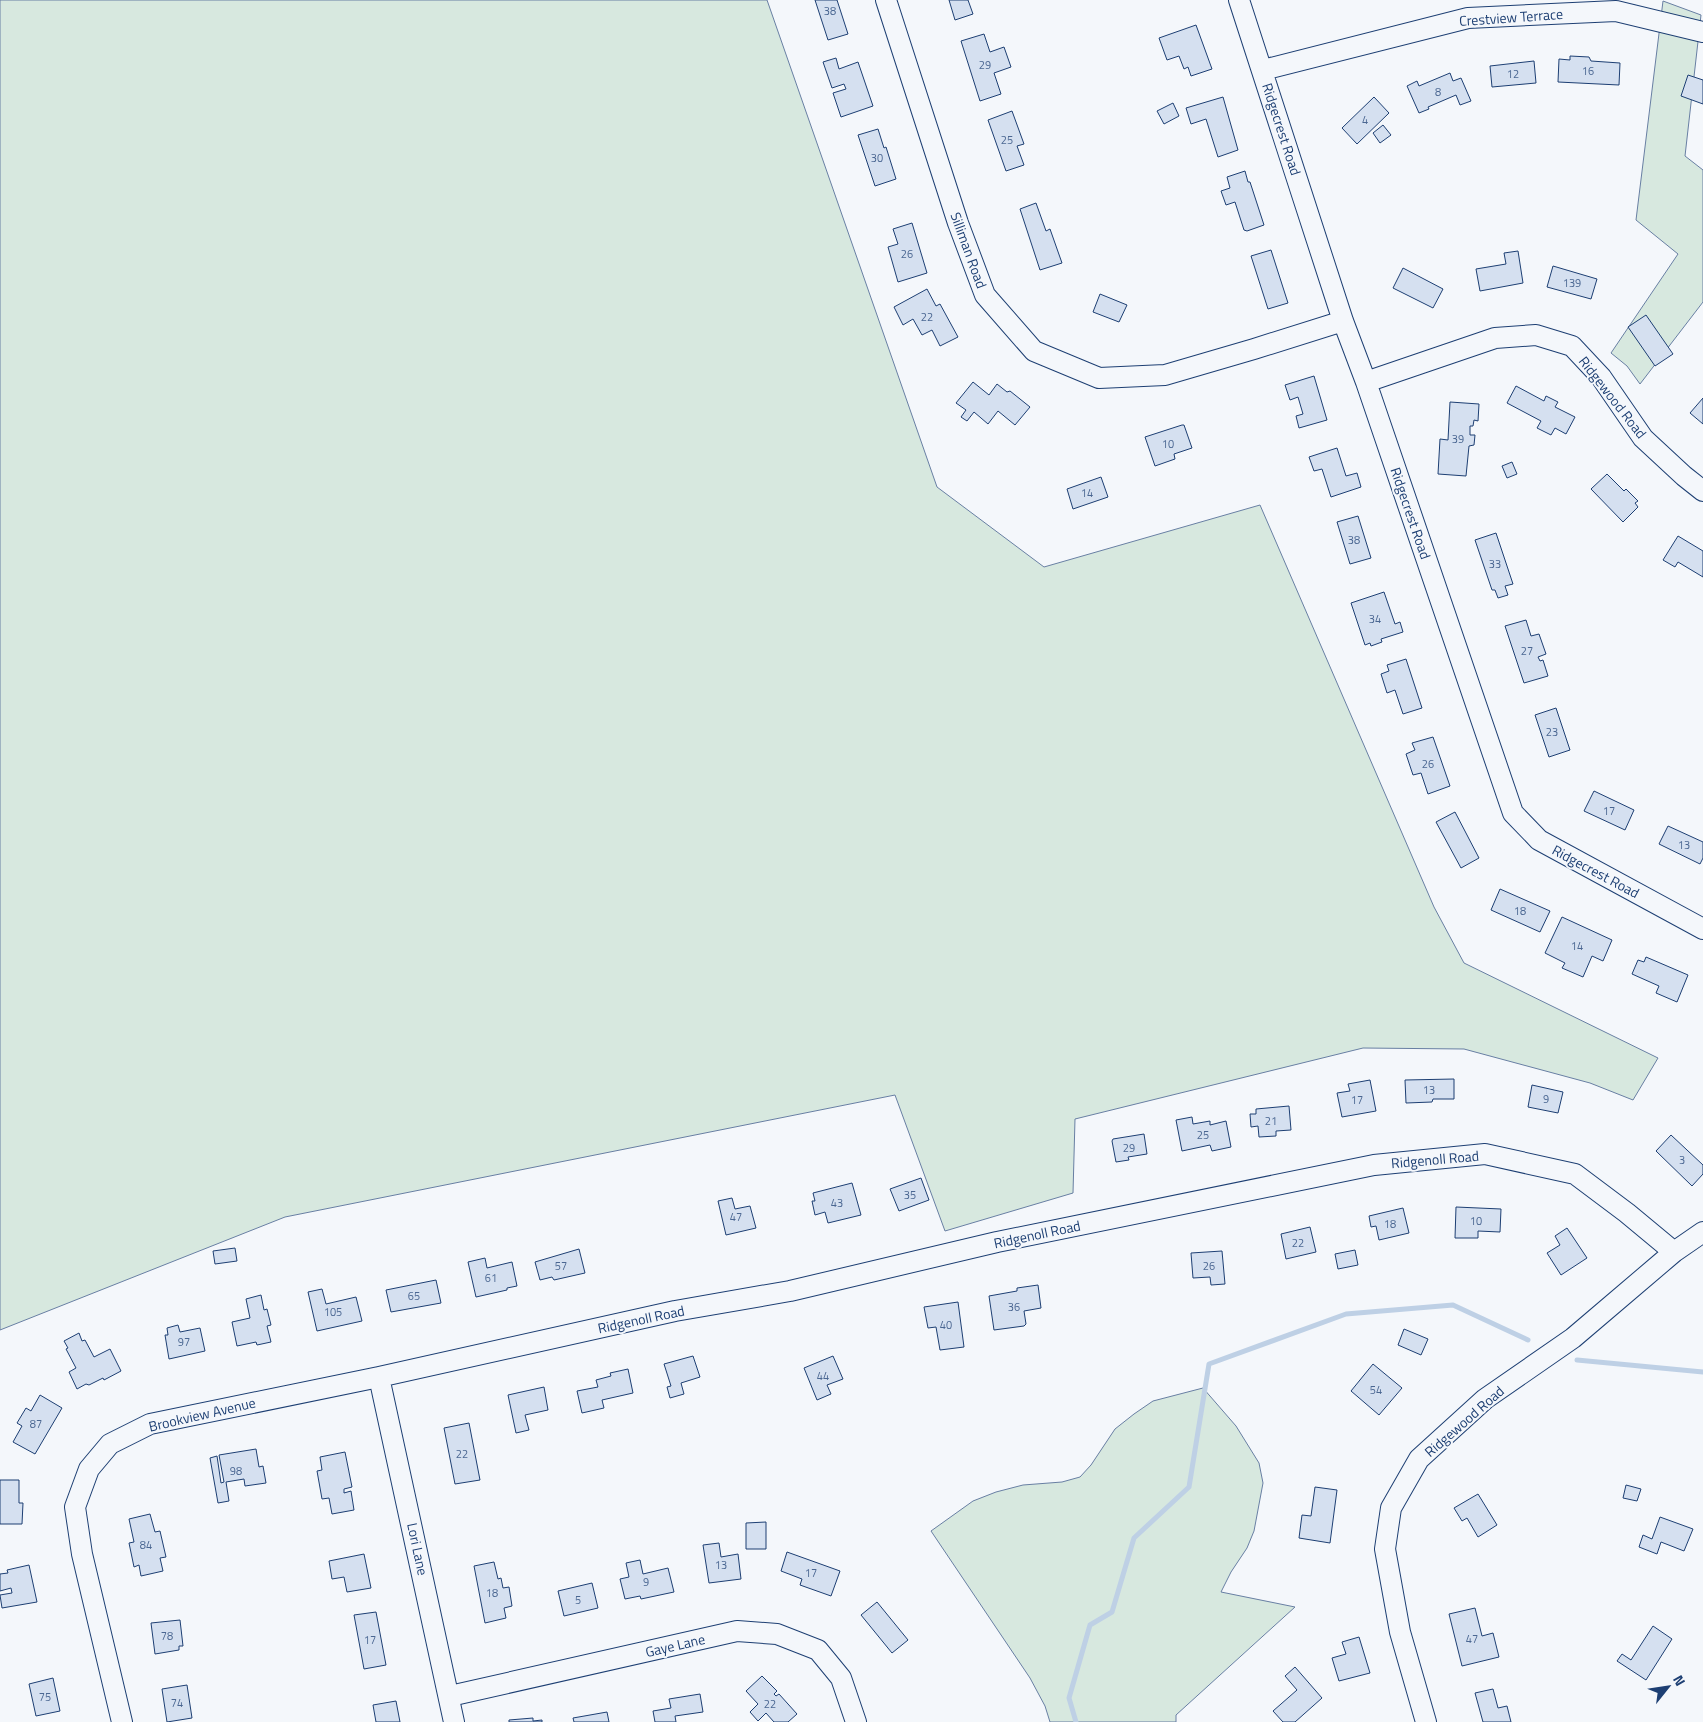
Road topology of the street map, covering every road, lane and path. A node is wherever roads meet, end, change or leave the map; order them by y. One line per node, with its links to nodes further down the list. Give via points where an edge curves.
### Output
1 (886, 0): 5 (street, Silliman Road, via 958,223 985,295 1034,351 1099,378 1165,375)
2 (1240, 0): 4 (street, Ridgecrest Road)
3 (1703, 32): 4 (street, Crestview Terrace, via 1616,11 1468,18)
4 (1263, 70): 5 (street, Ridgecrest Road)
5 (1343, 321): 6 (street, Ridgecrest Road)
6 (1366, 382): 7 (street, Ridgewood Road, via 1495,338 1536,335 1572,346 1601,377 1643,438); 8 (street, Ridgecrest Road, via 1512,813 1539,840)
7 (1703, 491)
8 (1703, 928)
9 (1703, 1232): 10 (street, Ridgewood Road)
10 (1674, 1252): 11 (street, Ridgenoll Road, via 1575,1174 1485,1154 1374,1165 1026,1236 790,1291 675,1311); 13 (street, Ridgewood Road, via 1573,1338 1485,1399 1419,1459 1390,1508 1385,1549 1400,1632)
11 (380, 1377): 12 (street, Lori Lane); 14 (street, Brookview Avenue, via 150,1424 110,1444 89,1469 75,1507 82,1554)
12 (450, 1696): 15 (street, Lori Lane); 16 (street, Gaye Lane, via 737,1631 777,1634 818,1650 841,1678)
13 (1422, 1721)
14 (122, 1722)
15 (454, 1722)
16 (856, 1722)

